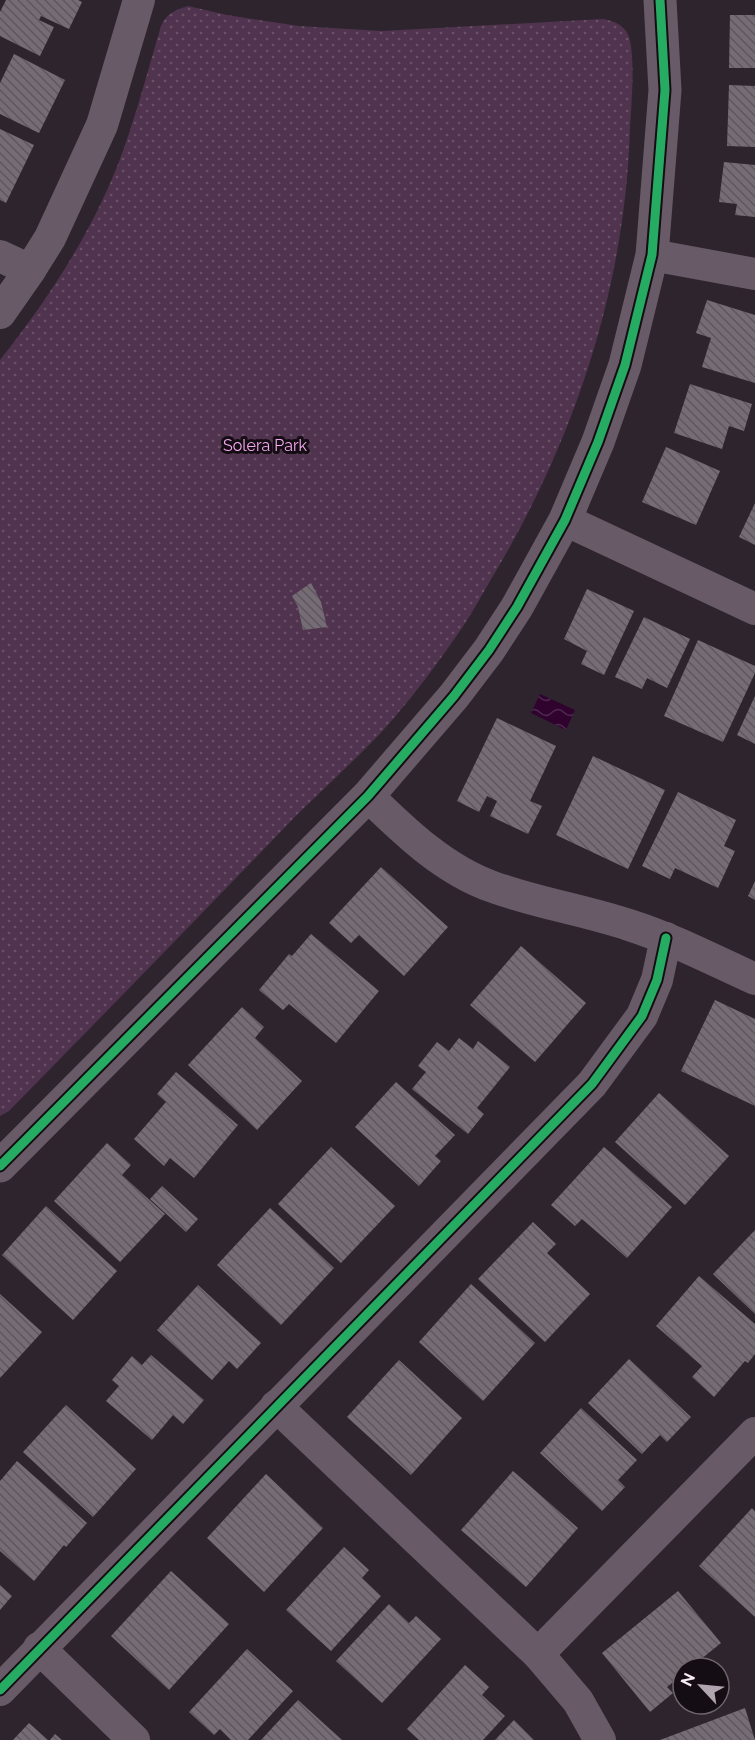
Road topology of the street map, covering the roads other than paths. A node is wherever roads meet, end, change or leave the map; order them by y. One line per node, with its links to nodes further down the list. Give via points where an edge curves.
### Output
1 (139, 0): 5 (street, via 102,125 50,238)
2 (660, 0): 3 (street, via 665,90)
3 (652, 255): 6 (street); 8 (street, via 625,365)
4 (0, 256): 5 (street)
5 (30, 270): 7 (street)
6 (755, 274)
7 (0, 313)
8 (565, 520): 9 (street); 10 (street, via 489,650)
9 (755, 609)
10 (368, 796): 11 (street, via 430,852 491,886); 13 (street)
11 (666, 938): 12 (street); 14 (street, via 657,980 642,1016 592,1084)
12 (755, 979)
13 (0, 1166)
14 (276, 1406): 16 (street); 17 (street)
15 (755, 1433): 17 (street)
16 (39, 1648): 18 (street); 19 (street)
17 (537, 1654): 20 (street, via 578,1701)
18 (0, 1690)
19 (134, 1740)
20 (600, 1740)

